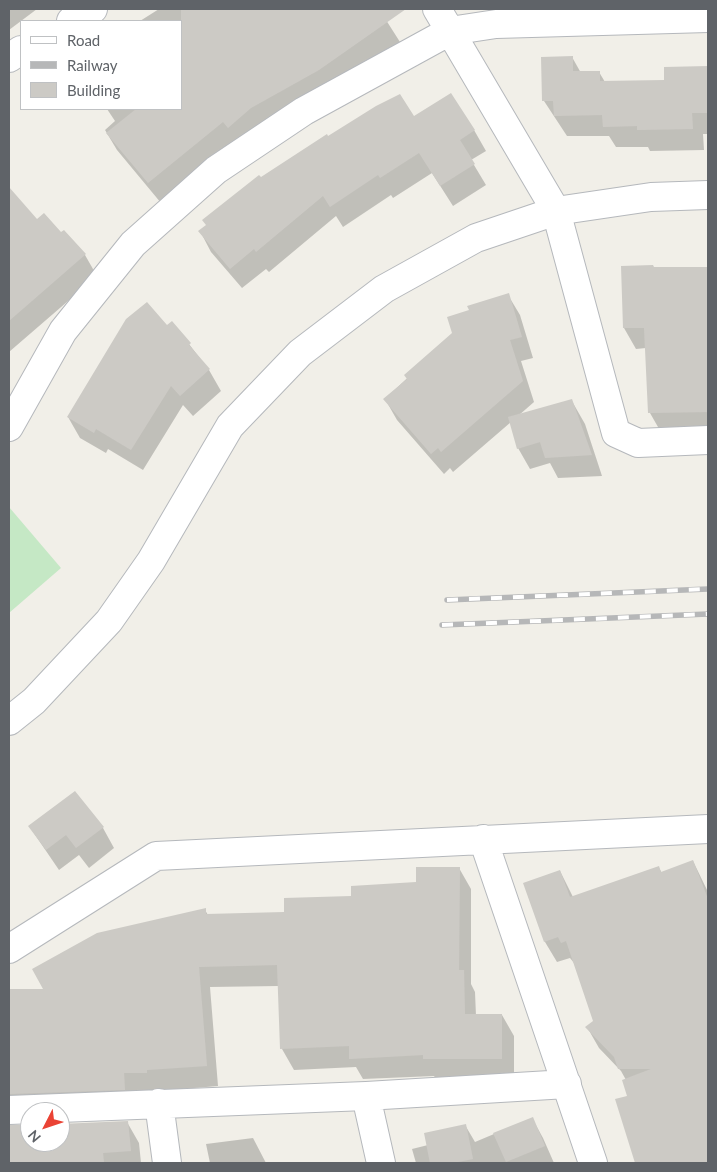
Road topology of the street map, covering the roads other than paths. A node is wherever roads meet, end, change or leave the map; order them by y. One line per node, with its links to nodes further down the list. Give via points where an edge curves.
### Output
1 (93, 9): 3 (street)
2 (708, 18): 4 (street, via 496,24)
3 (73, 20)
4 (444, 20): 8 (street); 9 (street, via 216,170 133,244 63,331)
5 (20, 51): 6 (street)
6 (9, 58)
7 (708, 195): 8 (street, via 651,197)
8 (556, 211): 10 (street, via 616,433 638,443); 11 (street, via 476,238 384,289 300,353 230,426 151,561 109,621 34,701)
9 (9, 427)
10 (708, 440)
11 (9, 721)
12 (708, 829): 13 (street)
13 (483, 839): 14 (street, via 156,856); 15 (street)
14 (9, 948)
15 (567, 1084): 16 (street); 21 (street)
16 (366, 1096): 17 (street); 20 (street)
17 (159, 1103): 18 (street); 19 (street)
18 (9, 1110)
19 (167, 1163)
20 (381, 1163)
21 (593, 1163)

